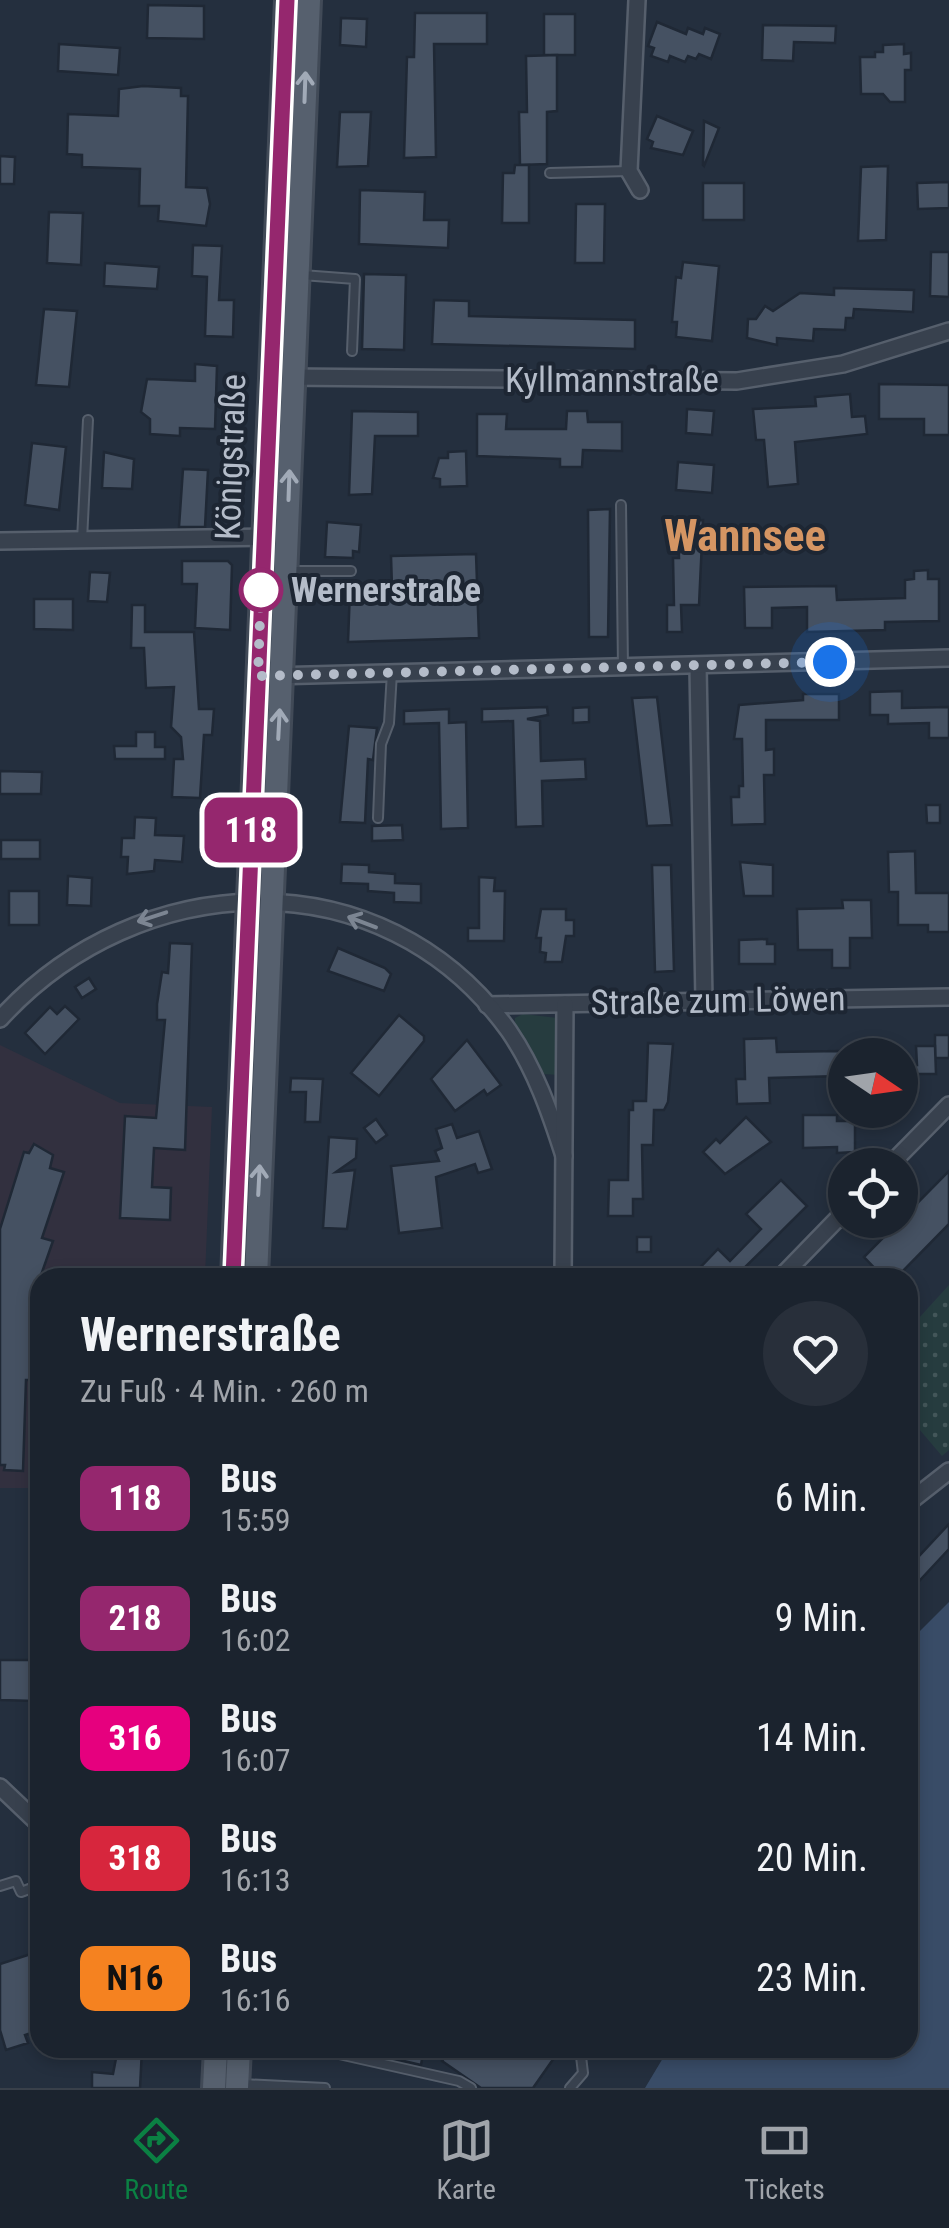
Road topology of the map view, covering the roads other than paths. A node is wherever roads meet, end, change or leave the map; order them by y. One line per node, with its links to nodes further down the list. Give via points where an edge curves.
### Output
1 (286, 0): 10 (main road, Königstraße)
2 (309, 0): 7 (main road, Königstraße, one-way to 2)
3 (636, 0): 4 (street)
4 (628, 172): 5 (lane); 6 (street)
5 (550, 173)
6 (640, 190)
7 (298, 274): 9 (lane, via 355,279); 11 (main road, Königstraße)
8 (949, 331): 11 (street, Kyllmannstraße, via 843,364 756,380)
9 (352, 351)
10 (270, 377): 11 (street, Kyllmannstraße); 14 (main road, Königstraße)
11 (294, 378): 14 (main road, Königstraße, one-way to 11)
12 (88, 420): 15 (lane)
13 (621, 505): 21 (lane)
14 (275, 537): 15 (street); 17 (main road, Königstraße); 23 (main road, Königstraße)
15 (82, 540): 16 (street)
16 (0, 541)
17 (286, 571): 18 (lane); 23 (main road, Königstraße)
18 (351, 572)
19 (949, 658): 20 (street)
20 (698, 666): 21 (street); 30 (street)
21 (623, 667): 22 (street)
22 (392, 672): 23 (street); 24 (lane)
23 (270, 676): 25 (main road, Königstraße); 26 (main road, Königstraße, one-way to 23)
24 (378, 818)
25 (248, 901): 26 (street); 27 (main road, Königstraße); 33 (street, one-way to 33, via 161,914 106,935 46,974)
26 (272, 902): 28 (main road, Königstraße); 32 (street, one-way to 26, via 420,950 368,923)
27 (246, 944): 28 (lane); 38 (main road, Königstraße)
28 (268, 976): 38 (main road, Königstraße, one-way to 28)
29 (949, 997): 30 (street, Straße zum Löwen)
30 (704, 1002): 31 (street, Straße zum Löwen)
31 (566, 1004): 32 (street, Straße zum Löwen); 36 (street)
32 (488, 1005): 36 (street, via 530,1067)
33 (0, 1019)
34 (949, 1104): 35 (street)
35 (906, 1148)
36 (564, 1156): 40 (street)
37 (828, 1229): 41 (street)
38 (246, 1239): 39 (main road, Königstraße)
39 (245, 1268)
40 (562, 1268)
41 (790, 1268)
42 (949, 1471): 43 (street)
43 (918, 1495)
44 (0, 1787): 45 (street)
45 (30, 1816)
46 (0, 1886): 47 (lane, via 16,1881 21,1892)
47 (30, 1888)
48 (231, 2058): 51 (main road)
49 (362, 2058): 53 (lane)
50 (581, 2058): 54 (lane, via 583,2073)
51 (229, 2086): 52 (lane)
52 (325, 2088)
53 (470, 2088)
54 (570, 2088)

